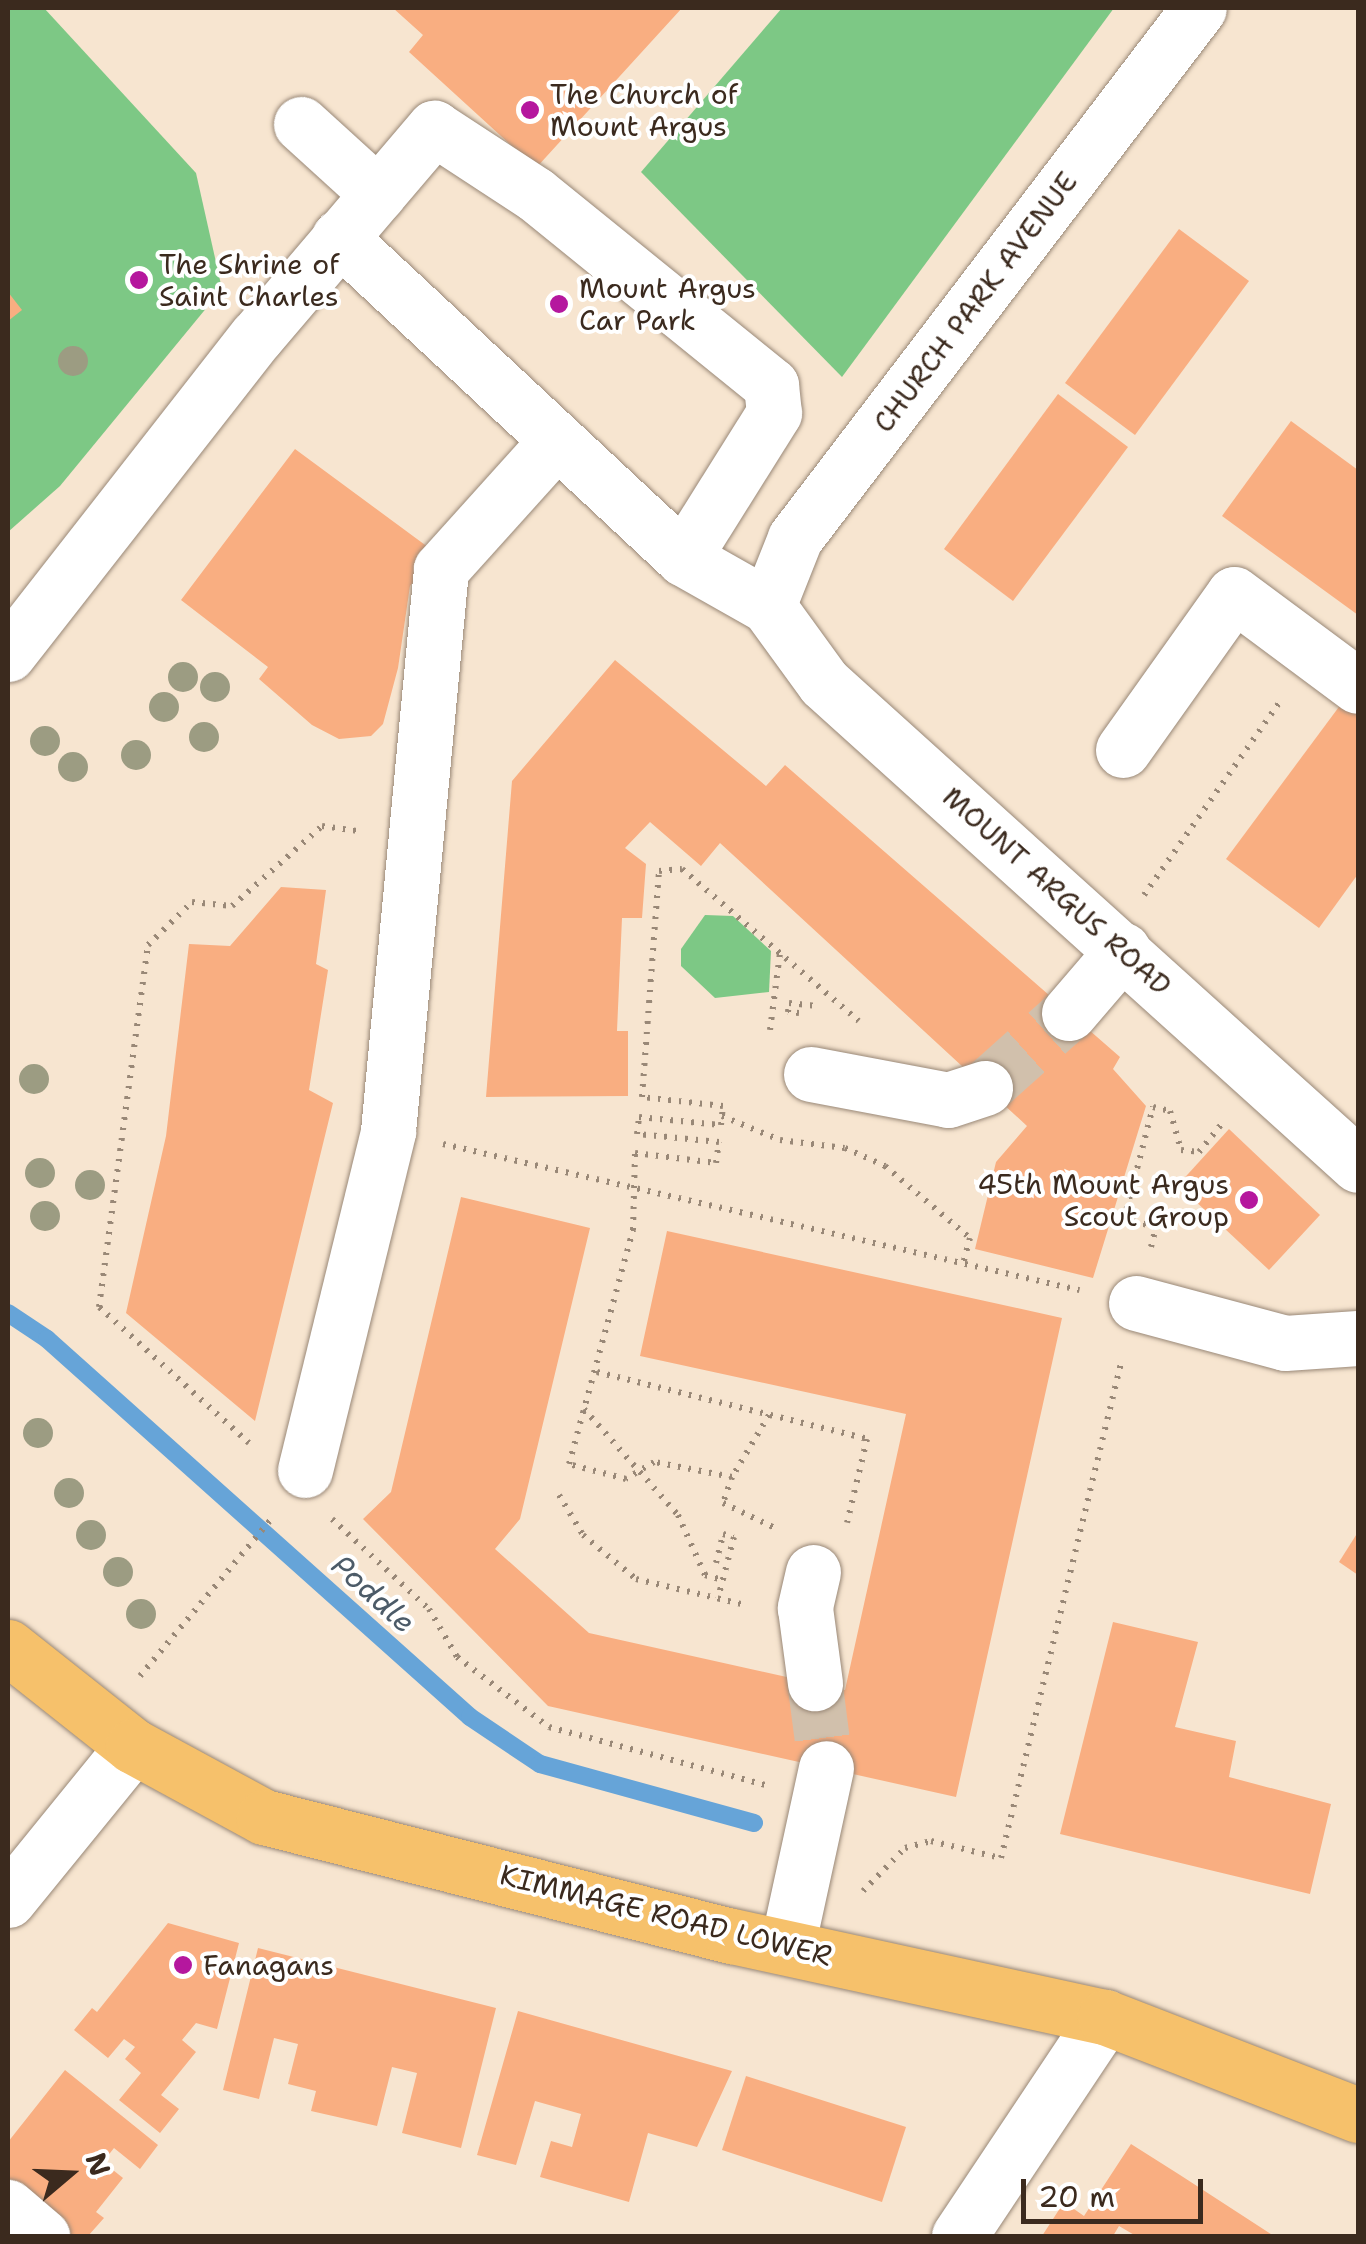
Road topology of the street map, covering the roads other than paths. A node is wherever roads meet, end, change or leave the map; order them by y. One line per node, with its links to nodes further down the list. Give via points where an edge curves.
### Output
1 (1198, 8): 7 (street, CHURCH PARK AVENUE, via 795,538)
2 (301, 124): 3 (street)
3 (378, 194): 4 (street); 6 (street, via 434,128 535,194 771,385 774,413)
4 (339, 237): 5 (street); 8 (street)
5 (557, 440): 6 (street); 18 (street, via 441,569 388,1131)
6 (683, 558): 7 (street)
7 (768, 606): 11 (street, MOUNT ARGUS ROAD, via 824,682)
8 (8, 654)
9 (1358, 686): 10 (street, via 1234,594)
10 (1123, 750)
11 (1118, 946): 12 (street); 15 (street, MOUNT ARGUS ROAD, via 1261,1074)
12 (1069, 1013)
13 (811, 1074): 14 (street, via 948,1100)
14 (985, 1088)
15 (1353, 1144)
16 (1136, 1302): 17 (street, via 1285,1342)
17 (1358, 1338)
18 (292, 1490)
19 (813, 1572): 21 (street, via 805,1608)
20 (8, 1647): 22 (main road, KIMMAGE ROAD LOWER)
21 (816, 1683)
22 (134, 1746): 24 (street); 25 (main road, KIMMAGE ROAD LOWER, via 264,1817)
23 (826, 1768): 25 (street)
24 (8, 1900)
25 (811, 1952): 26 (main road, KIMMAGE ROAD LOWER)
26 (1105, 2018): 27 (main road, KIMMAGE ROAD LOWER); 30 (street)
27 (1358, 2115)
28 (8, 2207): 29 (street)
29 (42, 2236)
30 (959, 2236)

